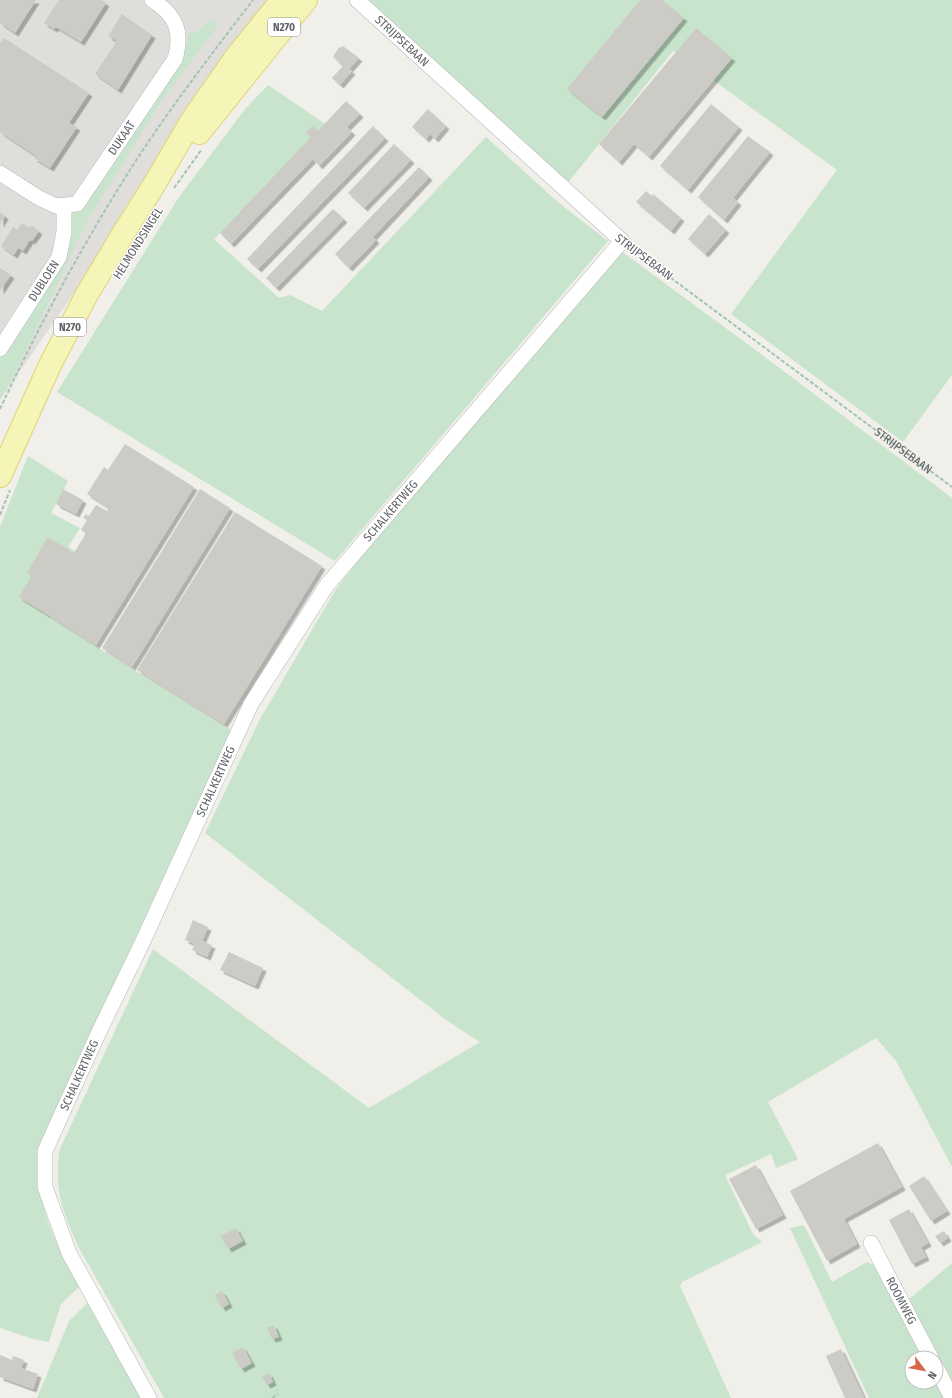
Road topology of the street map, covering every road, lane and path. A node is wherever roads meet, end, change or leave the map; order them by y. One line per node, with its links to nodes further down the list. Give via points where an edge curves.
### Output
1 (152, 0): 9 (street, DUKAAT, via 169,14 178,30 179,45 175,59 77,204)
2 (253, 0): 12 (path, via 192,80 137,159 58,293)
3 (282, 0): 8 (main road, HELMONDSINGEL / N270, via 236,57 192,120)
4 (306, 0): 8 (main road, HELMONDSINGEL / N270, via 203,127)
5 (357, 0): 10 (street, STRIJPSEBAAN)
6 (202, 149): 8 (path)
7 (0, 173): 9 (street, via 39,198 56,206)
8 (162, 189): 13 (main road, HELMONDSINGEL / N270, via 83,303 50,365)
9 (64, 206): 11 (street, DUBLOEN, via 64,232 59,257)
10 (622, 241): 14 (path, STRIJPSEBAAN); 20 (street, SCHALKERTWEG, via 326,585 255,698 45,1151 45,1187 68,1253)
11 (0, 349)
12 (0, 410)
13 (6, 482): 15 (path)
14 (952, 487)
15 (0, 515)
16 (871, 1243): 17 (street, ROOMWEG)
17 (927, 1350)
18 (944, 1382): 22 (street)
19 (278, 1394): 21 (path)
20 (149, 1398)
21 (272, 1398)
22 (952, 1398)

